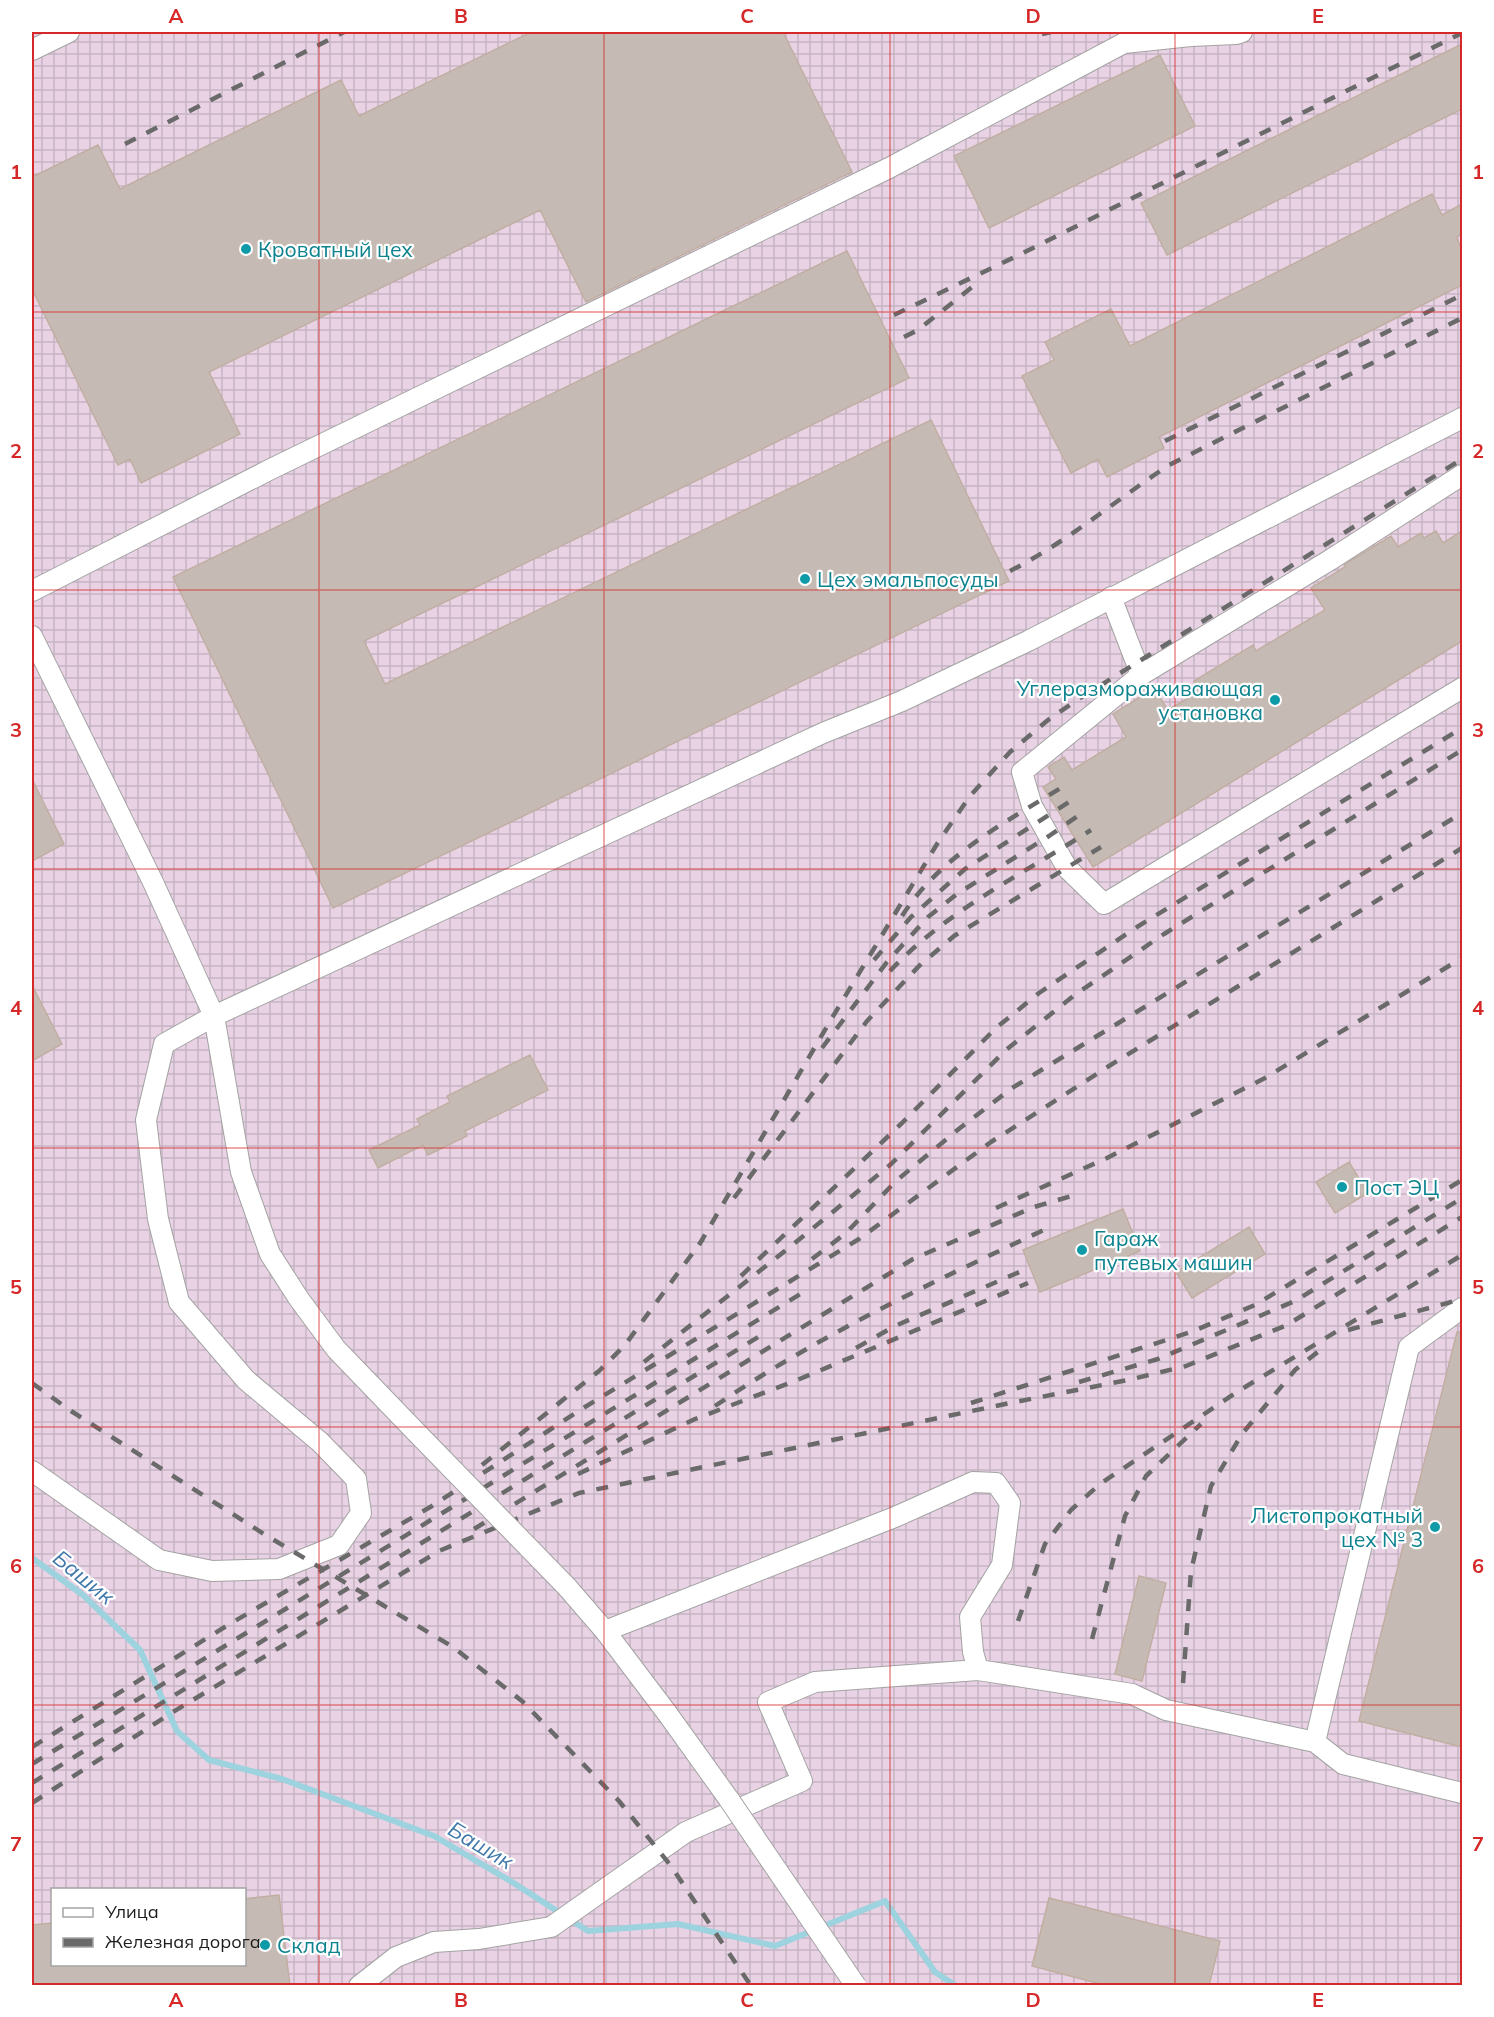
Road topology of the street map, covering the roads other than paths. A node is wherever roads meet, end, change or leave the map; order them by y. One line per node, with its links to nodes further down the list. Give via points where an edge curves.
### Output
1 (69, 32): 3 (lane)
2 (1242, 32): 6 (lane, via 1125,43 889,168 269,470)
3 (32, 50)
4 (1462, 418): 7 (lane)
5 (1462, 475): 9 (lane)
6 (32, 591)
7 (1111, 597): 9 (lane); 11 (lane, via 902,701 823,733)
8 (32, 636): 11 (lane)
9 (1141, 675): 10 (lane, via 1022,772 1032,806 1067,868 1104,904)
10 (1462, 688)
11 (214, 1016): 13 (lane, via 164,1044 146,1120 158,1219 179,1302 246,1380 320,1442 356,1479 361,1513 339,1545 279,1569 212,1571 159,1560); 14 (lane, bridge, via 241,1172 270,1254 336,1349)
12 (1462, 1308): 16 (lane, via 1409,1347)
13 (32, 1470)
14 (605, 1631): 15 (lane, via 895,1517 973,1482 996,1483 1010,1503 1002,1565 970,1617); 19 (lane, bridge, via 728,1798)
15 (978, 1670): 16 (lane, via 1132,1694 1166,1710); 18 (lane, via 815,1682 768,1702 802,1781 686,1832 551,1927 434,1942 396,1957)
16 (1315, 1742): 17 (lane, via 1343,1764)
17 (1462, 1792)
18 (359, 1986)
19 (856, 1986)

